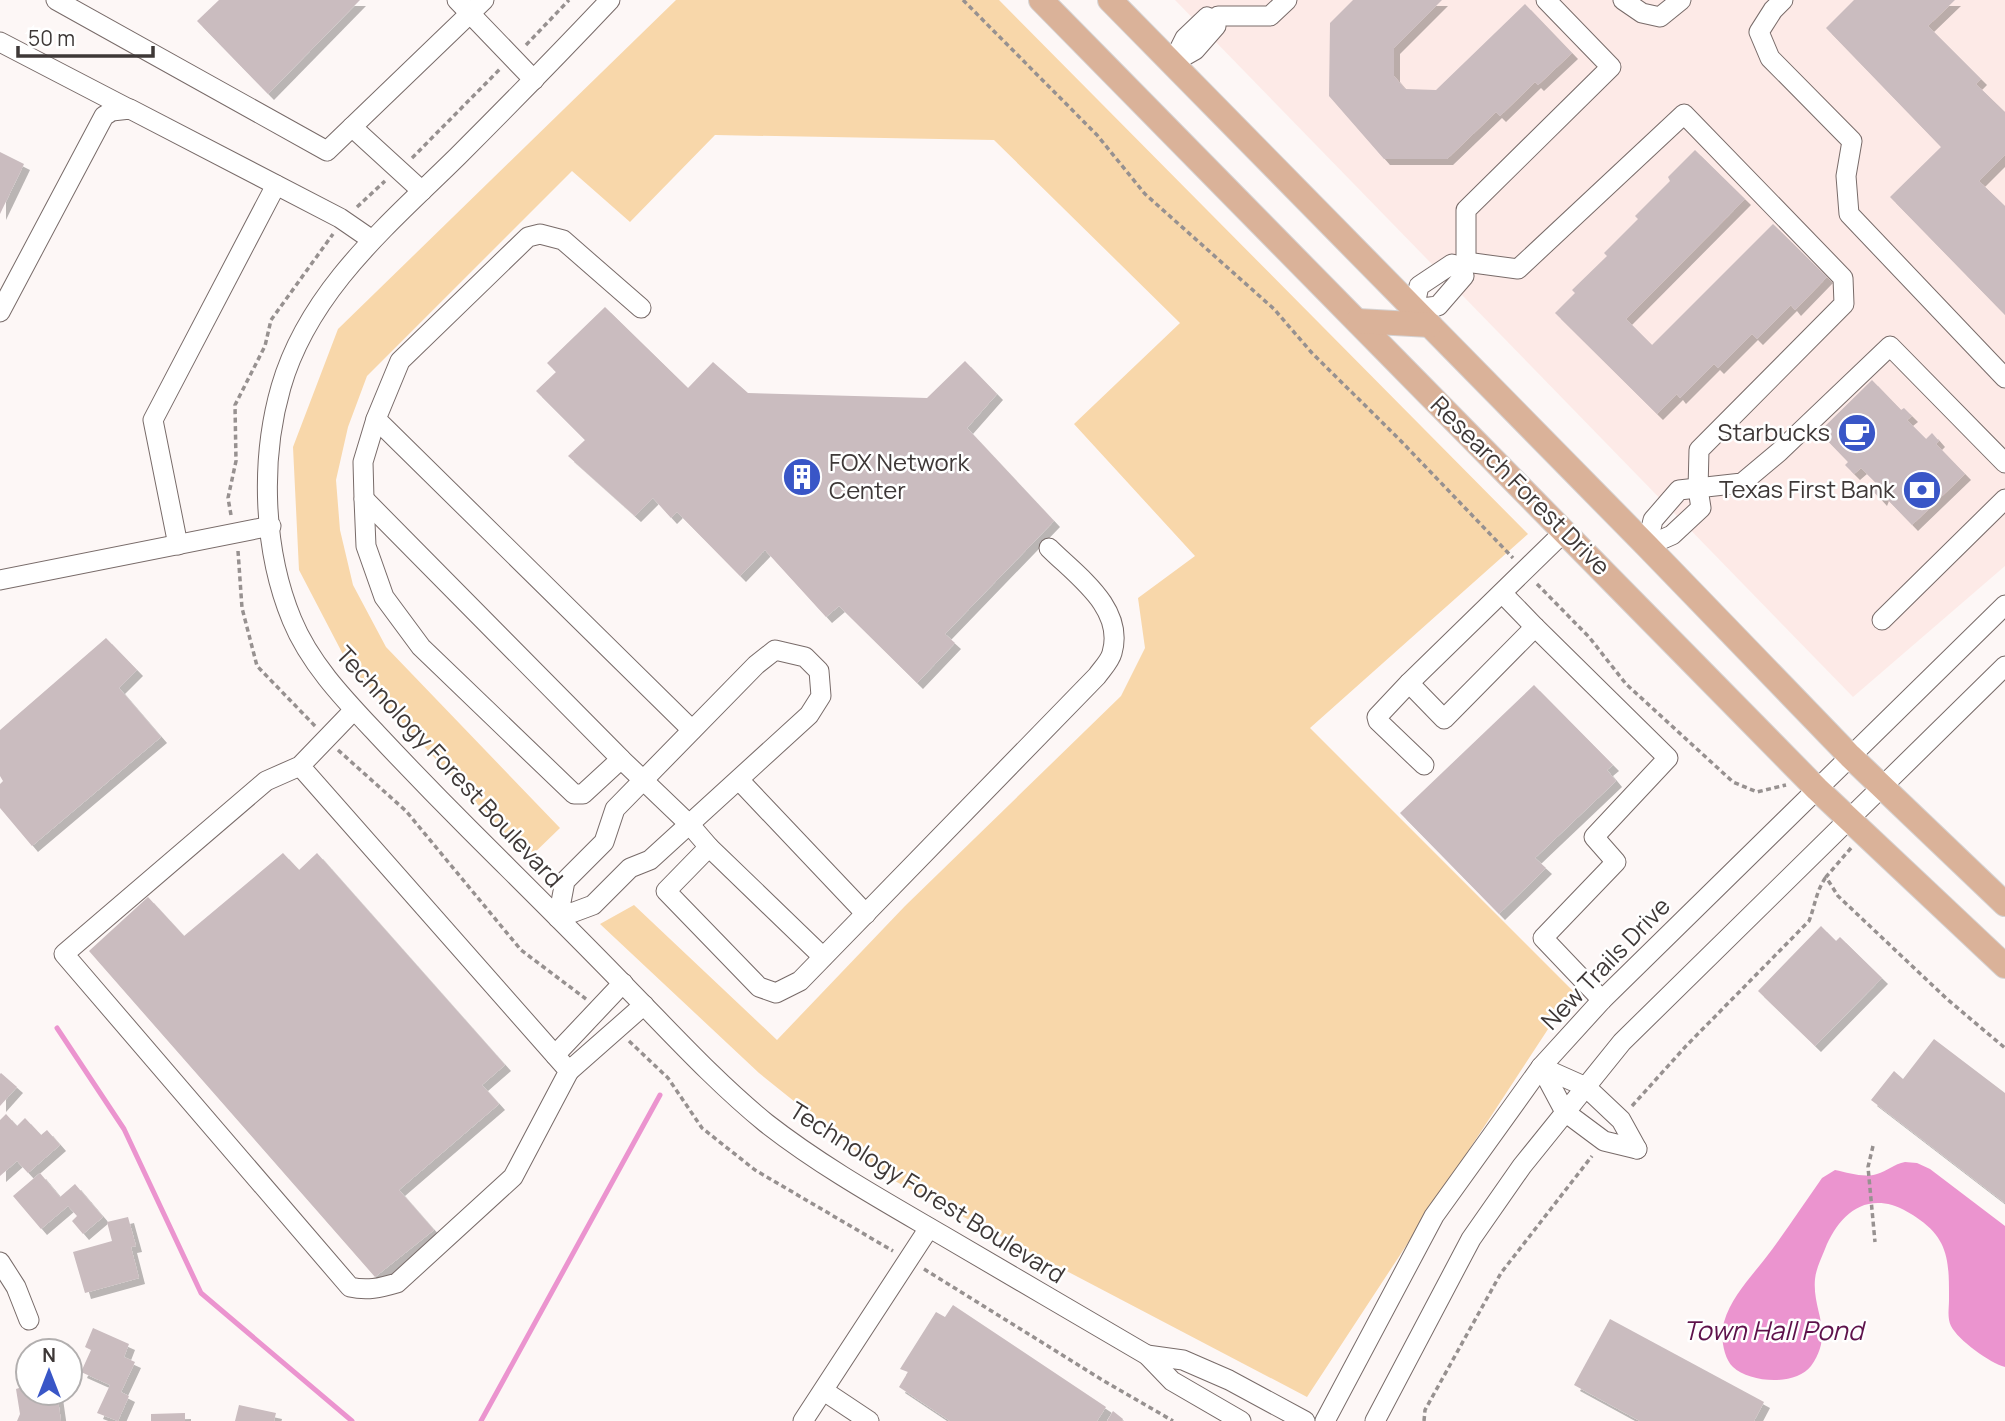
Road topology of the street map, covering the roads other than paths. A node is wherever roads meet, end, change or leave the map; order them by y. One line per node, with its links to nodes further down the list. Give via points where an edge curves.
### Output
1 (56, 0): 17 (street, via 327,151)
2 (484, 0): 11 (street)
3 (610, 0): 15 (street, Technology Forest Boulevard)
4 (1041, 0): 25 (main road, Research Forest Drive)
5 (1110, 0): 14 (main road, Research Forest Drive)
6 (1287, 0): 12 (street, via 1270,16)
7 (1546, 0): 21 (street, via 1611,67 1466,210)
8 (1623, 0): 9 (street, via 1642,13 1660,17)
9 (1681, 0)
10 (1783, 0): 26 (street, via 1759,32 1770,58 1852,141 1846,176 1849,214)
11 (463, 7): 15 (street); 17 (street)
12 (1217, 12): 14 (street, via 1216,26 1195,50)
13 (0, 42): 16 (street)
14 (1172, 63): 24 (main road, Research Forest Drive)
15 (534, 80): 19 (street, Technology Forest Boulevard)
16 (130, 109): 18 (street); 23 (street, via 104,116)
17 (352, 127): 19 (street)
18 (276, 185): 20 (street); 34 (street, via 153,420)
19 (422, 191): 20 (street, Technology Forest Boulevard)
20 (372, 240): 32 (street, Technology Forest Boulevard, via 314,315 282,384 270,459)
21 (1464, 265): 24 (street, via 1464,276); 29 (street, via 1518,269 1684,114 1843,278 1844,304 1699,450)
22 (641, 308): 27 (street, via 563,240 540,234 528,237 400,360)
23 (0, 312)
24 (1422, 317): 25 (main road); 35 (main road, Research Forest Drive)
25 (1357, 321): 33 (main road, Research Forest Drive)
26 (2005, 378)
27 (376, 419): 30 (street, via 363,462); 45 (street)
28 (2005, 463): 29 (street, via 1890,346 1742,484)
29 (1698, 489): 35 (street, via 1701,508 1672,535)
30 (364, 499): 47 (street); 47 (street, via 366,546 384,597 421,647 574,794 583,794)
31 (2005, 499): 40 (street)
32 (271, 526): 34 (street); 44 (street, Technology Forest Boulevard, via 292,621 315,663)
33 (1565, 531): 38 (street); 53 (main road, Research Forest Drive)
34 (178, 545): 37 (street)
35 (1647, 546): 46 (main road, Research Forest Drive)
36 (1049, 548): 58 (street, via 1104,603 1115,629 1112,655 1097,676)
37 (0, 580)
38 (1502, 593): 41 (street); 43 (street)
39 (2005, 605): 46 (street, New Trails Drive)
40 (1882, 620)
41 (1535, 627): 43 (street, via 1444,719); 63 (street, via 1668,758 1594,836 1616,862 1544,939)
42 (2005, 666): 52 (street)
43 (1409, 683): 49 (street, via 1377,717)
44 (354, 710): 48 (street); 59 (street, Technology Forest Boulevard)
45 (692, 730): 50 (street, via 775,650 805,657 819,671 821,696 809,715); 51 (street)
46 (1850, 756): 52 (main road, Research Forest Drive); 53 (street, New Trails Drive)
47 (621, 759): 51 (street)
48 (300, 765): 65 (street); 67 (street, via 266,781 64,954 350,1287 371,1289 397,1283 513,1177)
49 (1424, 765)
50 (738, 780): 54 (street); 58 (street)
51 (643, 781): 54 (street); 59 (street, via 615,809 604,842 565,881)
52 (1882, 786): 55 (street); 57 (main road, Research Forest Drive)
53 (1817, 789): 55 (main road, Research Forest Drive); 63 (street, New Trails Drive)
54 (690, 825): 56 (street); 59 (street, via 650,860 630,868 593,905)
55 (1855, 825): 61 (main road, Research Forest Drive); 68 (street, via 1622,1042)
56 (709, 847): 60 (street); 60 (street, via 666,891 759,987 776,993 800,981)
57 (2005, 904)
58 (866, 914): 60 (street)
59 (558, 918): 62 (street, Technology Forest Boulevard)
60 (823, 957)
61 (2005, 966)
62 (623, 983): 64 (street, Technology Forest Boulevard); 65 (street)
63 (1602, 1000): 66 (street, New Trails Drive)
64 (644, 1005): 67 (street); 70 (street, Technology Forest Boulevard, via 724,1086 811,1157)
65 (555, 1055): 67 (street)
66 (1541, 1067): 68 (street); 69 (street); 79 (street, New Trails Drive, via 1434,1216)
67 (569, 1071)
68 (1586, 1087): 69 (street); 69 (street, via 1621,1120 1637,1149 1604,1141)
69 (1565, 1112): 80 (street, via 1471,1239)
70 (929, 1228): 73 (street, Technology Forest Boulevard); 74 (street)
71 (0, 1262): 72 (street)
72 (29, 1320)
73 (1147, 1355): 77 (street, Technology Forest Boulevard, via 1172,1381); 78 (street, Technology Forest Boulevard, via 1182,1360 1206,1370)
74 (824, 1391): 75 (street); 76 (street)
75 (803, 1421)
76 (869, 1421)
77 (1241, 1421)
78 (1304, 1421)
79 (1325, 1421)
80 (1375, 1421)

